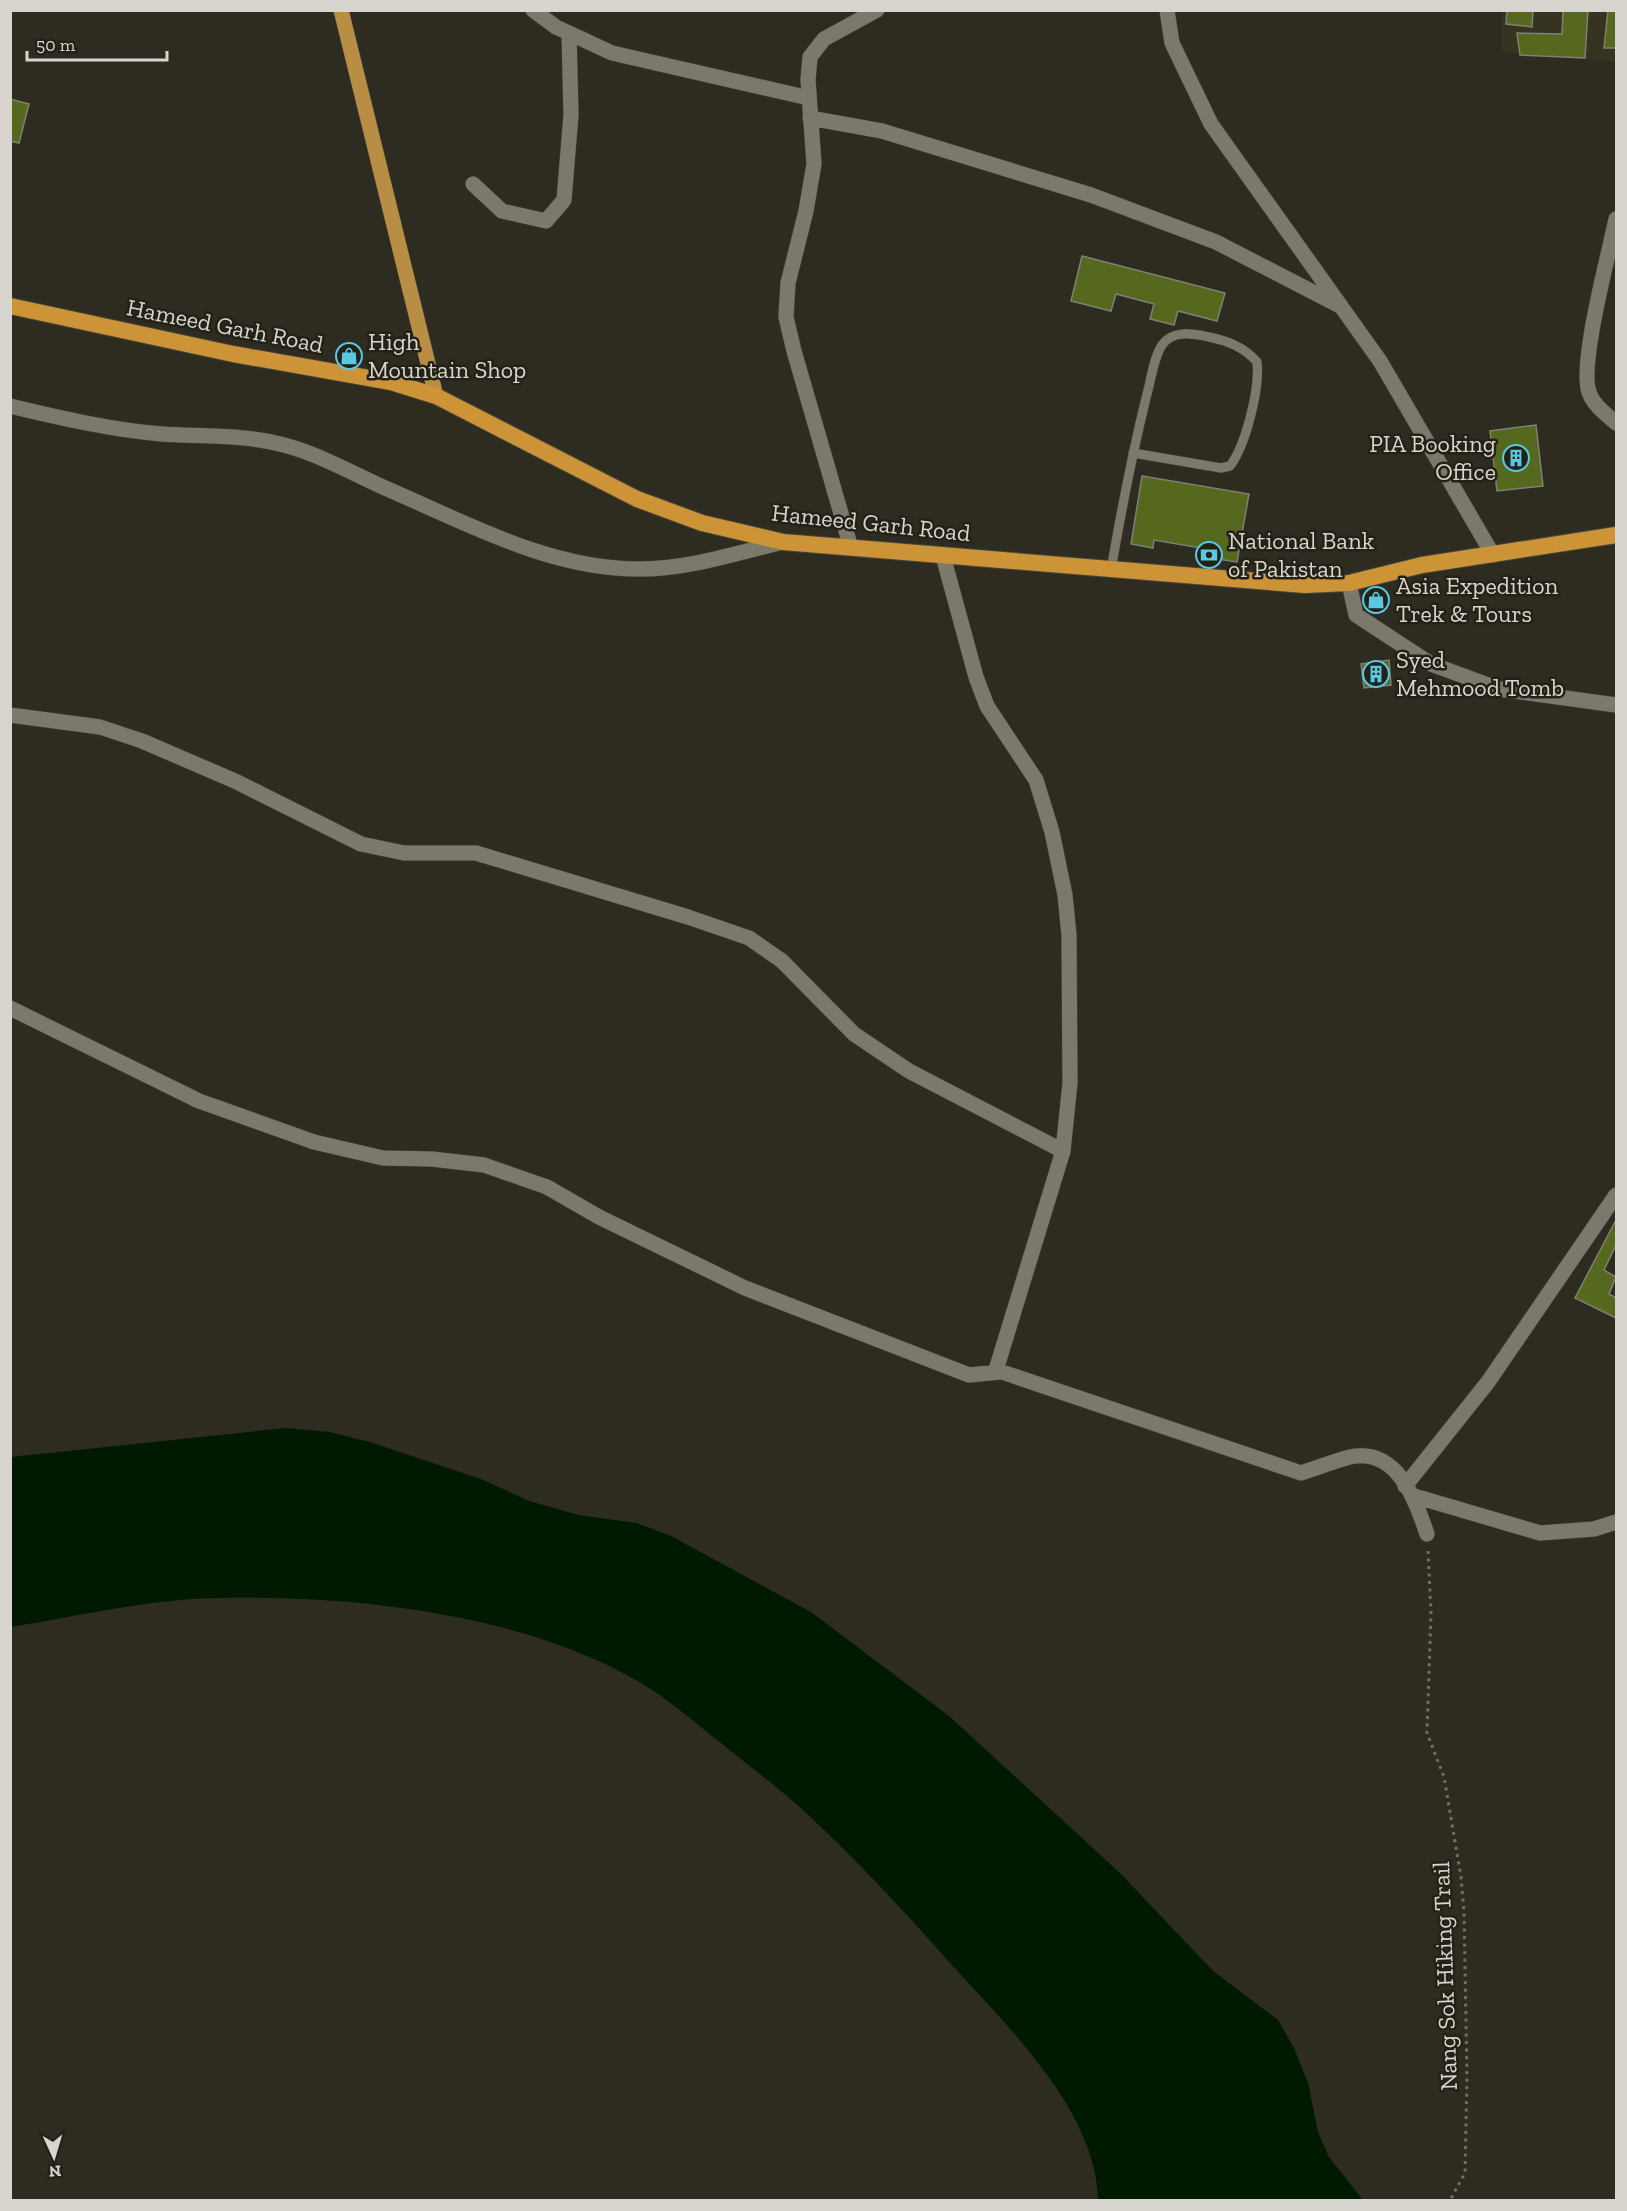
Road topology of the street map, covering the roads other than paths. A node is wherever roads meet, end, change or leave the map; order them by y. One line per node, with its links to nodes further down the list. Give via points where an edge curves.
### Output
1 (341, 10): 12 (main road)
2 (533, 10): 5 (street)
3 (877, 10): 6 (street, via 824,39 810,57)
4 (1167, 10): 11 (street, via 1172,42 1212,124)
5 (569, 33): 6 (street, via 612,53); 8 (street, via 571,115 564,200 546,221 502,211)
6 (809, 98): 7 (street)
7 (810, 118): 11 (street, via 882,131 1090,195 1216,242); 18 (street, via 814,164 788,283 786,317)
8 (473, 184)
9 (1617, 219): 14 (street, via 1586,363 1589,393 1597,406)
10 (10, 306): 12 (highway, Hameed Garh Road, via 232,354 390,382)
11 (1343, 308): 19 (street, via 1380,361)
12 (436, 396): 17 (highway, Hameed Garh Road, via 637,499 702,523)
13 (10, 406): 17 (street, via 161,434 243,436 293,447 504,540 592,566 642,569 700,562)
14 (1617, 423)
15 (1133, 453): 15 (lane, via 1156,360 1163,344 1172,336 1191,333 1231,343 1257,362 1249,416 1230,466 1221,468); 21 (lane)
16 (1617, 535): 19 (highway, Hameed Garh Road)
17 (783, 542): 18 (highway, Hameed Garh Road)
18 (851, 548): 20 (highway, Hameed Garh Road)
19 (1493, 555): 22 (highway, Hameed Garh Road, via 1422,565)
20 (943, 556): 21 (highway, Hameed Garh Road); 26 (street, via 987,706 1036,780 1065,895 1070,1083)
21 (1111, 570): 22 (highway, Hameed Garh Road, via 1305,585)
22 (1349, 583): 23 (street, via 1356,615 1431,664 1499,689)
23 (1617, 705)
24 (10, 716): 26 (street, via 100,727 142,741 235,781 361,844 404,853 476,854 688,916 749,938 782,961 854,1034 909,1071)
25 (10, 1008): 28 (street, via 199,1101 314,1142 384,1158 484,1164 548,1187 599,1218 745,1288 969,1376)
26 (1063, 1151): 28 (street, via 996,1370)
27 (1617, 1196): 29 (street)
28 (1000, 1372): 29 (street, via 1301,1473 1351,1457 1371,1456 1392,1467)
29 (1409, 1491): 30 (street, via 1540,1533 1594,1529); 31 (street)
30 (1617, 1522)
31 (1427, 1534)

